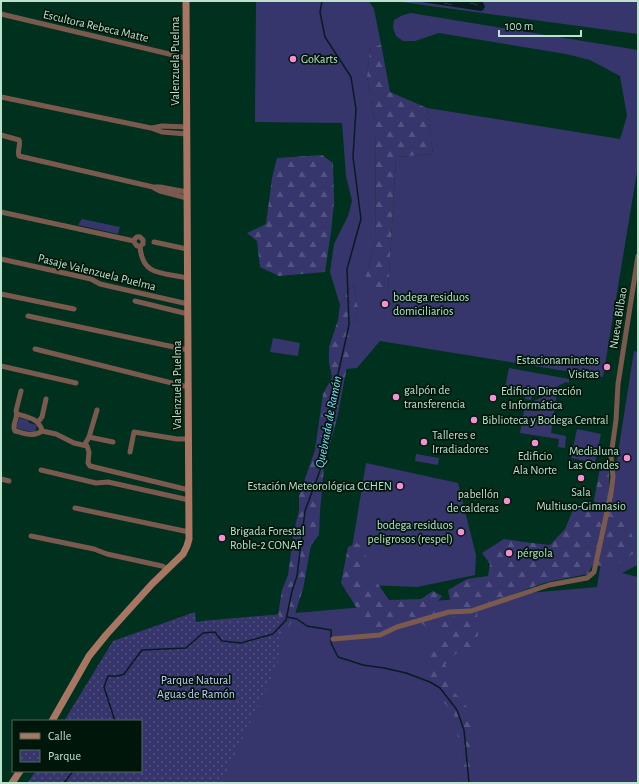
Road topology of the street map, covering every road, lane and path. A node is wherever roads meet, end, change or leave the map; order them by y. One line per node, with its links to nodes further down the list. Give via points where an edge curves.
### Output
1 (186, 1): 3 (street, Valenzuela Puelma)
2 (1, 14): 3 (street, Escultora Rebeca Matte)
3 (186, 58): 5 (street, Valenzuela Puelma)
4 (1, 97): 5 (street, via 151,128 162,126)
5 (187, 131): 7 (street, Valenzuela Puelma)
6 (1, 135): 7 (street, via 19,140 19,156)
7 (187, 195): 12 (street, Valenzuela Puelma)
8 (1, 212): 9 (street)
9 (134, 241): 11 (street); 11 (street, via 137,237 142,238 144,242)
10 (154, 242): 12 (street)
11 (140, 246): 15 (street, via 144,264 149,269)
12 (187, 250): 15 (street, Valenzuela Puelma)
13 (638, 256): 47 (street, Nueva Bilbao, via 618,384 612,489 594,572 587,578 549,585 471,611 449,612 397,627 380,635)
14 (1, 258): 18 (street, Pasaje Valenzuela Puelma)
15 (187, 278): 18 (street, Valenzuela Puelma)
16 (1, 294): 19 (street)
17 (135, 301): 20 (street, Pasaje Valenzuela Puelma)
18 (188, 304): 20 (street, Valenzuela Puelma)
19 (74, 309)
20 (188, 314): 23 (street, Valenzuela Puelma)
21 (28, 316): 23 (street)
22 (35, 349): 26 (street)
23 (188, 350): 26 (street, Valenzuela Puelma)
24 (1, 366): 25 (street)
25 (76, 382)
26 (188, 387): 34 (street, Valenzuela Puelma)
27 (21, 391): 30 (street)
28 (46, 399): 31 (street, via 42,417)
29 (97, 410): 33 (street)
30 (17, 414): 31 (street); 32 (street, via 13,427 15,431 32,435)
31 (38, 422): 32 (street)
32 (42, 431): 36 (street, via 56,434 74,443)
33 (90, 437): 35 (street); 36 (street)
34 (188, 439): 37 (street, via 134,432); 41 (street, Valenzuela Puelma)
35 (113, 442)
36 (85, 444): 41 (street, via 89,449 90,466)
37 (130, 452)
38 (41, 470): 42 (street)
39 (1, 479): 40 (street)
40 (9, 481)
41 (189, 490): 42 (street, Valenzuela Puelma)
42 (189, 500): 44 (street, Valenzuela Puelma)
43 (75, 508): 44 (street)
44 (189, 532): 46 (street, Valenzuela Puelma, via 183,554)
45 (31, 536): 46 (street)
46 (168, 568): 48 (street, Valenzuela Puelma, via 89,656)
47 (333, 639)
48 (53, 720)
49 (19, 772): 50 (street)
50 (12, 783)

